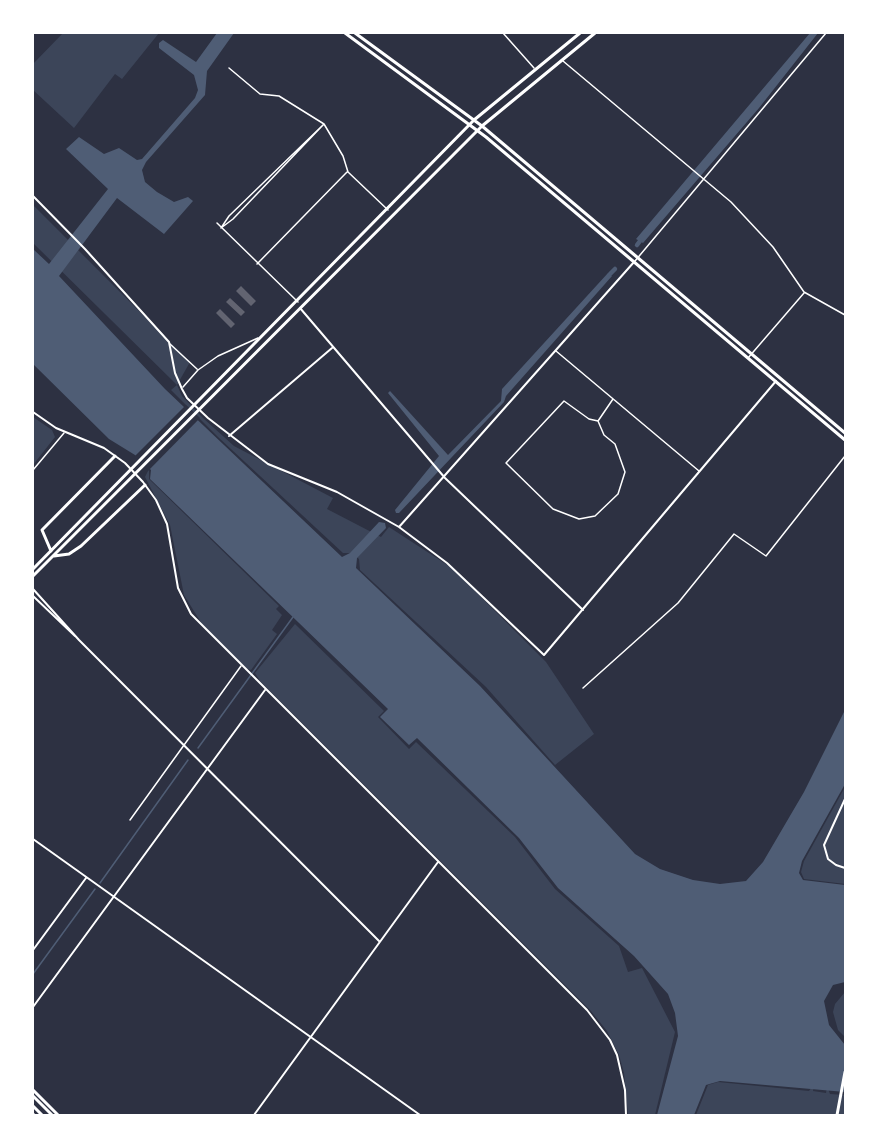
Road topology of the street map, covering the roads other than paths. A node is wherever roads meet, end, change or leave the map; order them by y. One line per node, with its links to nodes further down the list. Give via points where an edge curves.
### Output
1 (345, 33): 12 (main road)
2 (355, 33): 10 (main road)
3 (503, 33): 9 (street)
4 (580, 33): 9 (main road)
5 (595, 33): 7 (main road)
6 (826, 33): 16 (street)
7 (562, 60): 13 (main road); 16 (street)
8 (229, 68): 11 (street, via 260,94 279,96)
9 (535, 69): 10 (main road)
10 (474, 120): 12 (main road); 13 (main road)
11 (324, 124): 15 (street); 20 (street); 20 (street)
12 (470, 125): 14 (main road); 18 (main road)
13 (482, 126): 14 (main road); 21 (main road)
14 (477, 131): 22 (main road); 26 (main road)
15 (348, 172): 18 (street); 23 (street)
16 (705, 180): 21 (street); 24 (street, via 773,247)
17 (33, 196): 29 (street)
18 (388, 210): 25 (main road)
19 (217, 223): 20 (street)
20 (221, 228): 23 (street)
21 (638, 257): 22 (street); 32 (main road)
22 (634, 262): 31 (street); 32 (main road)
23 (258, 264): 25 (street)
24 (804, 292): 27 (street); 32 (street)
25 (298, 302): 28 (main road)
26 (300, 308): 30 (street); 36 (main road)
27 (845, 315)
28 (264, 336): 33 (street, via 218,356); 36 (main road)
29 (169, 342): 33 (street); 35 (street)
30 (333, 348): 42 (street); 48 (street)
31 (556, 351): 37 (street); 48 (street)
32 (749, 356): 34 (main road); 41 (main road)
33 (198, 370): 35 (street)
34 (776, 381): 43 (main road); 47 (street)
35 (182, 389): 42 (street)
36 (214, 390): 50 (main road)
37 (614, 399): 39 (street); 47 (street)
38 (33, 412): 40 (street)
39 (598, 421): 39 (street, via 604,435 615,444 625,472 618,494 595,516 579,519 553,508 506,463 564,400 589,419)
40 (64, 432): 44 (street); 46 (street)
41 (845, 433)
42 (229, 436): 51 (street, via 268,464 337,492)
43 (845, 440)
44 (115, 456): 49 (street); 52 (main road, via 42,530)
45 (845, 456): 61 (street, via 766,556 734,534 678,603)
46 (33, 470)
47 (699, 472): 58 (street)
48 (445, 478): 51 (street); 58 (street)
49 (145, 485): 53 (main road, via 81,546 69,554); 60 (street, via 167,524 184,602 201,626)
50 (111, 494): 52 (main road); 53 (main road)
51 (399, 527): 58 (street, via 447,563 544,655)
52 (51, 551): 54 (main road)
53 (52, 556): 55 (main road)
54 (33, 569)
55 (33, 576)
56 (33, 589): 59 (street)
57 (33, 596): 59 (street)
58 (583, 610)
59 (79, 640): 63 (street)
60 (241, 666): 62 (street); 63 (street)
61 (583, 688)
62 (265, 690): 64 (street); 68 (street)
63 (184, 746): 64 (street); 66 (street)
64 (209, 770): 71 (street); 72 (street)
65 (845, 799): 69 (street, via 824,845 828,859)
66 (130, 820)
67 (33, 839): 70 (street)
68 (438, 862): 72 (street); 85 (street, via 601,1027 614,1047 622,1072)
69 (845, 868)
70 (86, 878): 71 (street); 73 (street)
71 (114, 898): 74 (street); 75 (street)
72 (380, 941): 75 (street)
73 (33, 950)
74 (33, 1007)
75 (311, 1037): 83 (street); 84 (street)
76 (845, 1072): 86 (main road)
77 (33, 1090): 82 (main road)
78 (33, 1096): 81 (main road)
79 (33, 1106): 80 (main road)
80 (42, 1115)
81 (52, 1115)
82 (58, 1115)
83 (254, 1115)
84 (420, 1115)
85 (626, 1115)
86 (837, 1115)

